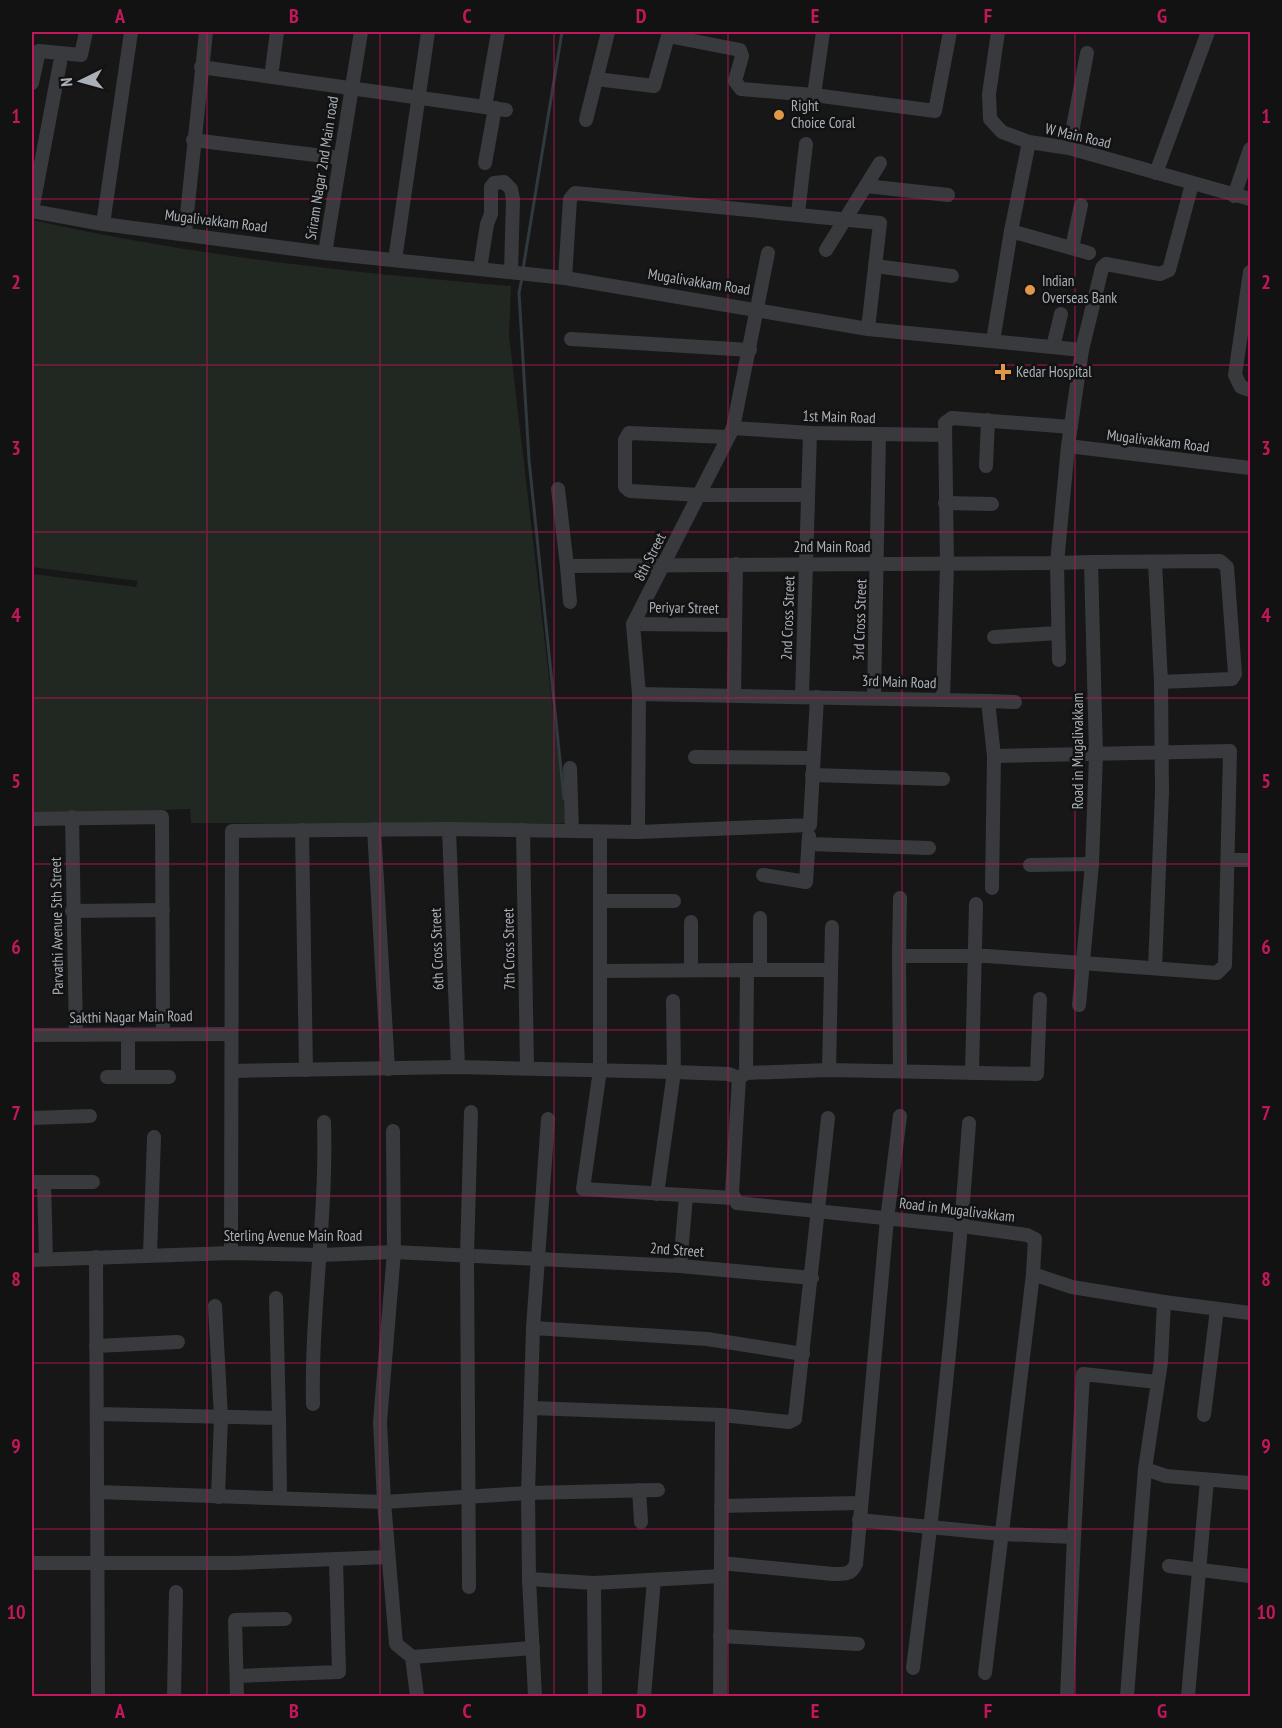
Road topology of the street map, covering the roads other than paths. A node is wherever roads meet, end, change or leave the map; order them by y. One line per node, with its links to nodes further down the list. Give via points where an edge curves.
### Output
1 (86, 32): 19 (street, via 81,55 39,51)
2 (131, 32): 43 (street)
3 (206, 32): 16 (street)
4 (277, 32): 17 (street)
5 (361, 32): 20 (street, Sriram Nagar 2nd Main road)
6 (428, 32): 22 (street)
7 (498, 32): 23 (street)
8 (608, 32): 18 (street)
9 (824, 32): 21 (street)
10 (950, 32): 21 (street, via 935,111)
11 (998, 32): 26 (street, W Main Road, via 989,94 990,119 1002,132)
12 (1208, 32): 33 (street)
13 (669, 34): 18 (street, via 654,86); 21 (street, via 740,50 735,81 741,89)
14 (1087, 53): 28 (street)
15 (60, 63): 40 (street)
16 (201, 68): 17 (street); 25 (street)
17 (271, 77): 20 (street)
18 (596, 79): 24 (street)
19 (32, 83)
20 (352, 88): 22 (street); 30 (street, Sriram Nagar 2nd Main road)
21 (814, 94)
22 (418, 97): 23 (street); 51 (street)
23 (495, 108): 31 (street)
24 (586, 120)
25 (193, 140): 30 (street); 45 (street)
26 (1029, 142): 28 (street, W Main Road); 44 (street)
27 (806, 144): 41 (street)
28 (1069, 148): 33 (street, W Main Road)
29 (1251, 149): 37 (street)
30 (340, 158): 48 (street, Sriram Nagar 2nd Main road)
31 (485, 163)
32 (880, 163): 35 (street)
33 (1156, 173): 34 (street, W Main Road)
34 (1191, 184): 37 (street, W Main Road); 65 (street, via 1169,270 1160,274 1106,264)
35 (866, 186): 36 (street); 42 (street)
36 (948, 195)
37 (1234, 196): 38 (street, W Main Road)
38 (1251, 200)
39 (1082, 205): 46 (street)
40 (32, 211): 43 (street, Mugalivakkam Road)
41 (798, 213): 42 (street); 57 (street, via 574,193)
42 (846, 219): 47 (street); 52 (street, via 880,223)
43 (103, 224): 45 (street, Mugalivakkam Road)
44 (1011, 231): 46 (street); 62 (street)
45 (186, 233): 48 (street, Mugalivakkam Road)
46 (1072, 248): 50 (street)
47 (826, 250)
48 (325, 253): 51 (street, Mugalivakkam Road)
49 (768, 253): 58 (street, 8th Street)
50 (1089, 253)
51 (395, 260): 53 (street, Mugalivakkam Road)
52 (875, 266): 56 (street); 60 (street)
53 (480, 269): 54 (street, Mugalivakkam Road); 54 (street, via 491,214 491,187 504,183 511,189 513,199)
54 (512, 272): 57 (street, Mugalivakkam Road)
55 (1251, 272): 66 (street, via 1235,375 1242,387)
56 (952, 276)
57 (559, 277): 58 (street, Mugalivakkam Road)
58 (756, 308): 60 (street, Mugalivakkam Road); 64 (street, 8th Street)
59 (1061, 314): 63 (street)
60 (868, 329): 62 (street, Mugalivakkam Road)
61 (571, 339): 64 (street)
62 (993, 341): 63 (street, Mugalivakkam Road)
63 (1053, 347): 65 (street, Mugalivakkam Road)
64 (750, 350): 69 (street, 8th Street)
65 (1082, 350): 68 (street)
66 (1251, 390)
67 (988, 420): 68 (street); 72 (street, 3rd Main Road, via 952,418 945,423); 74 (street)
68 (1071, 427): 73 (street)
69 (730, 432): 70 (street, 1st Main Road); 77 (street, 8th Street); 77 (street, 1st Main Road, via 633,432 626,438 627,490)
70 (810, 433): 71 (street, 1st Main Road); 78 (street, 2nd Cross Street)
71 (879, 435): 72 (street, 1st Main Road); 87 (street, 3rd Cross Street)
72 (944, 435): 79 (street, 3rd Main Road)
73 (1068, 446): 75 (street, Mugalivakkam Road); 83 (street)
74 (986, 466)
75 (1251, 468)
76 (558, 489): 89 (street)
77 (699, 495): 78 (street); 84 (street, 8th Street)
78 (808, 495): 86 (street, 2nd Cross Street)
79 (945, 503): 80 (street); 88 (street, 3rd Main Road)
80 (992, 504)
81 (1091, 562): 82 (street); 83 (street); 106 (street, Road in Mugalivakkam)
82 (1155, 562): 96 (street); 96 (street, via 1224,563 1227,567 1235,674 1228,681)
83 (1057, 563): 88 (street, 2nd Main Road); 93 (street)
84 (666, 564): 85 (street, 2nd Main Road); 89 (street, 2nd Main Road); 91 (street, 8th Street)
85 (736, 564): 86 (street, 2nd Main Road); 92 (street)
86 (806, 564): 87 (street, 2nd Main Road); 99 (street, 2nd Cross Street)
87 (878, 564): 88 (street, 2nd Main Road); 101 (street, 3rd Cross Street)
88 (947, 564): 102 (street, 3rd Main Road)
89 (567, 566): 90 (street)
90 (570, 602)
91 (633, 624): 92 (street, Periyar Street); 97 (street)
92 (735, 624): 98 (street)
93 (1058, 633): 94 (street); 95 (street)
94 (994, 637)
95 (1059, 660)
96 (1161, 682): 105 (street)
97 (639, 694): 98 (street, 3rd Main Road); 122 (street)
98 (734, 695): 99 (street, 3rd Main Road)
99 (802, 696): 100 (street, 3rd Main Road)
100 (817, 697): 101 (street, 3rd Main Road); 109 (street)
101 (874, 698): 102 (street, 3rd Main Road)
102 (943, 700): 103 (street)
103 (987, 701): 104 (street); 107 (street)
104 (1016, 702)
105 (1162, 752): 106 (street); 126 (street, via 1230,751); 143 (street)
106 (1096, 755): 107 (street); 127 (street, Road in Mugalivakkam)
107 (994, 756): 130 (street)
108 (695, 757): 109 (street)
109 (812, 758): 111 (street)
110 (570, 768): 120 (street)
111 (812, 775): 112 (street); 115 (street)
112 (943, 779)
113 (72, 817): 114 (street); 135 (street, via 162,817); 136 (street, Parvathi Avenue 5th Street)
114 (32, 819)
115 (810, 825): 122 (street); 123 (street)
116 (448, 829): 118 (street); 119 (street); 156 (street, 6th Cross Street)
117 (302, 830): 118 (street); 153 (street, via 232,831); 159 (street)
118 (374, 830): 158 (street)
119 (523, 830): 120 (street); 157 (street, 7th Cross Street)
120 (572, 831): 121 (street)
121 (600, 832): 122 (street); 132 (street)
122 (638, 832)
123 (809, 844): 124 (street); 129 (street, via 806,882)
124 (929, 848)
125 (1251, 860): 126 (street)
126 (1228, 861): 143 (street, via 1224,968 1217,973)
127 (1092, 864): 128 (street); 142 (street, Road in Mugalivakkam)
128 (1030, 865)
129 (763, 875)
130 (992, 888)
131 (900, 898): 140 (street)
132 (600, 901): 133 (street); 147 (street)
133 (674, 901)
134 (976, 904): 141 (street)
135 (163, 910): 136 (street); 151 (street)
136 (72, 911): 155 (street, Parvathi Avenue 5th Street)
137 (760, 918): 145 (street)
138 (692, 922): 144 (street)
139 (832, 927): 146 (street)
140 (899, 956): 141 (street); 163 (street)
141 (977, 956): 142 (street); 165 (street)
142 (1083, 963): 143 (street); 150 (street, Road in Mugalivakkam)
143 (1155, 968)
144 (691, 970): 145 (street); 147 (street)
145 (754, 970): 146 (street); 166 (street)
146 (830, 970): 161 (street)
147 (600, 971): 160 (street)
148 (1040, 999): 165 (street, via 1037,1074)
149 (673, 1000): 164 (street)
150 (1079, 1005)
151 (163, 1033): 152 (street, Sakthi Nagar Main Road); 153 (street, Sakthi Nagar Main Road)
152 (128, 1034): 155 (street, Sakthi Nagar Main Road); 168 (street)
153 (230, 1034): 162 (street)
154 (32, 1035): 155 (street, Sakthi Nagar Main Road)
155 (76, 1035)
156 (458, 1067): 157 (street); 158 (street)
157 (527, 1068): 160 (street)
158 (387, 1069): 159 (street)
159 (306, 1070): 162 (street)
160 (600, 1070): 164 (street); 182 (street, Road in Mugalivakkam, via 583,1189)
161 (828, 1070): 163 (street); 166 (street)
162 (232, 1071): 189 (street)
163 (900, 1071): 165 (street)
164 (674, 1072): 166 (street); 182 (street)
165 (972, 1073)
166 (742, 1075): 184 (street)
167 (107, 1077): 168 (street)
168 (128, 1077): 169 (street)
169 (169, 1077)
170 (471, 1113): 192 (street)
171 (90, 1116): 173 (street)
172 (900, 1116): 186 (street)
173 (32, 1118)
174 (828, 1118): 185 (street)
175 (548, 1119): 194 (street)
176 (324, 1122): 191 (street)
177 (969, 1123): 187 (street)
178 (393, 1131): 188 (street)
179 (154, 1137): 190 (street)
180 (38, 1182): 181 (street); 195 (street)
181 (93, 1182)
182 (657, 1194): 183 (street, Road in Mugalivakkam)
183 (686, 1196): 184 (street, Road in Mugalivakkam); 197 (street)
184 (733, 1198): 185 (street, Road in Mugalivakkam, via 741,1205)
185 (820, 1212): 186 (street, Road in Mugalivakkam); 199 (street)
186 (887, 1219): 187 (street, Road in Mugalivakkam); 228 (street)
187 (962, 1226): 198 (street, Road in Mugalivakkam, via 1035,1239); 232 (street)
188 (394, 1252): 191 (street, Sterling Avenue Main Road); 192 (street, Sterling Avenue Main Road); 227 (street, via 380,1422)
189 (231, 1253): 190 (street, Sterling Avenue Main Road); 191 (street, Sterling Avenue Main Road)
190 (150, 1255): 193 (street, Sterling Avenue Main Road)
191 (320, 1255): 210 (street, via 312,1360)
192 (467, 1255): 194 (street, Sterling Avenue Main Road); 225 (street)
193 (96, 1257): 195 (street, Sterling Avenue Main Road); 207 (street)
194 (540, 1257): 197 (street, 2nd Street); 205 (street)
195 (46, 1259): 196 (street, Sterling Avenue Main Road)
196 (32, 1260)
197 (680, 1266): 199 (street, 2nd Street)
198 (1033, 1274): 201 (street, via 1072,1287); 233 (street)
199 (812, 1278): 208 (street)
200 (276, 1298): 216 (street)
201 (1164, 1302): 203 (street); 209 (street)
202 (215, 1306): 215 (street)
203 (1217, 1309): 204 (street); 214 (street)
204 (1251, 1313)
205 (533, 1328): 208 (street, via 706,1339); 211 (street)
206 (178, 1342): 207 (street)
207 (96, 1346): 212 (street)
208 (803, 1354): 213 (street, via 793,1421)
209 (1157, 1382): 217 (street); 234 (street, via 1083,1374)
210 (313, 1404)
211 (531, 1408): 213 (street); 223 (street)
212 (97, 1414): 215 (street); 222 (street)
213 (722, 1415): 229 (street)
214 (1204, 1415)
215 (221, 1418): 216 (street); 224 (street)
216 (279, 1418): 226 (street)
217 (1145, 1469): 218 (street, via 1166,1476); 265 (street)
218 (1207, 1480): 219 (street); 241 (street)
219 (1251, 1483)
220 (639, 1490): 221 (street); 223 (street); 231 (street)
221 (658, 1490)
222 (97, 1492): 224 (street); 238 (street)
223 (528, 1493): 225 (street); 243 (street)
224 (218, 1497): 226 (street)
225 (467, 1497): 227 (street); 246 (street)
226 (280, 1498): 227 (street)
227 (384, 1502): 235 (street)
228 (861, 1503): 229 (street); 230 (street)
229 (722, 1506): 240 (street)
230 (859, 1520): 232 (street); 240 (street, via 856,1564 846,1574)
231 (640, 1522)
232 (931, 1527): 233 (street); 253 (street)
233 (1001, 1534): 234 (street); 254 (street)
234 (1074, 1537): 264 (street)
235 (388, 1557): 236 (street); 252 (street, via 396,1644)
236 (336, 1560): 238 (street); 255 (street, via 339,1672)
237 (32, 1563): 238 (street)
238 (98, 1564): 256 (street)
239 (1169, 1566): 241 (street)
240 (721, 1569): 244 (street); 249 (street)
241 (1199, 1569): 242 (street); 266 (street)
242 (1251, 1576)
243 (529, 1579): 245 (street); 251 (street)
244 (654, 1580): 245 (street); 262 (street)
245 (594, 1583): 261 (street)
246 (469, 1587)
247 (176, 1592): 257 (street)
248 (285, 1619): 255 (street, via 235,1620)
249 (720, 1636): 250 (street); 263 (street)
250 (858, 1644)
251 (532, 1648): 252 (street); 260 (street)
252 (412, 1657): 259 (street)
253 (913, 1668)
254 (985, 1672)
255 (237, 1676): 258 (street)
256 (98, 1696)
257 (174, 1696)
258 (237, 1696)
259 (417, 1696)
260 (536, 1696)
261 (595, 1696)
262 (644, 1696)
263 (720, 1696)
264 (1067, 1696)
265 (1127, 1696)
266 (1188, 1696)

